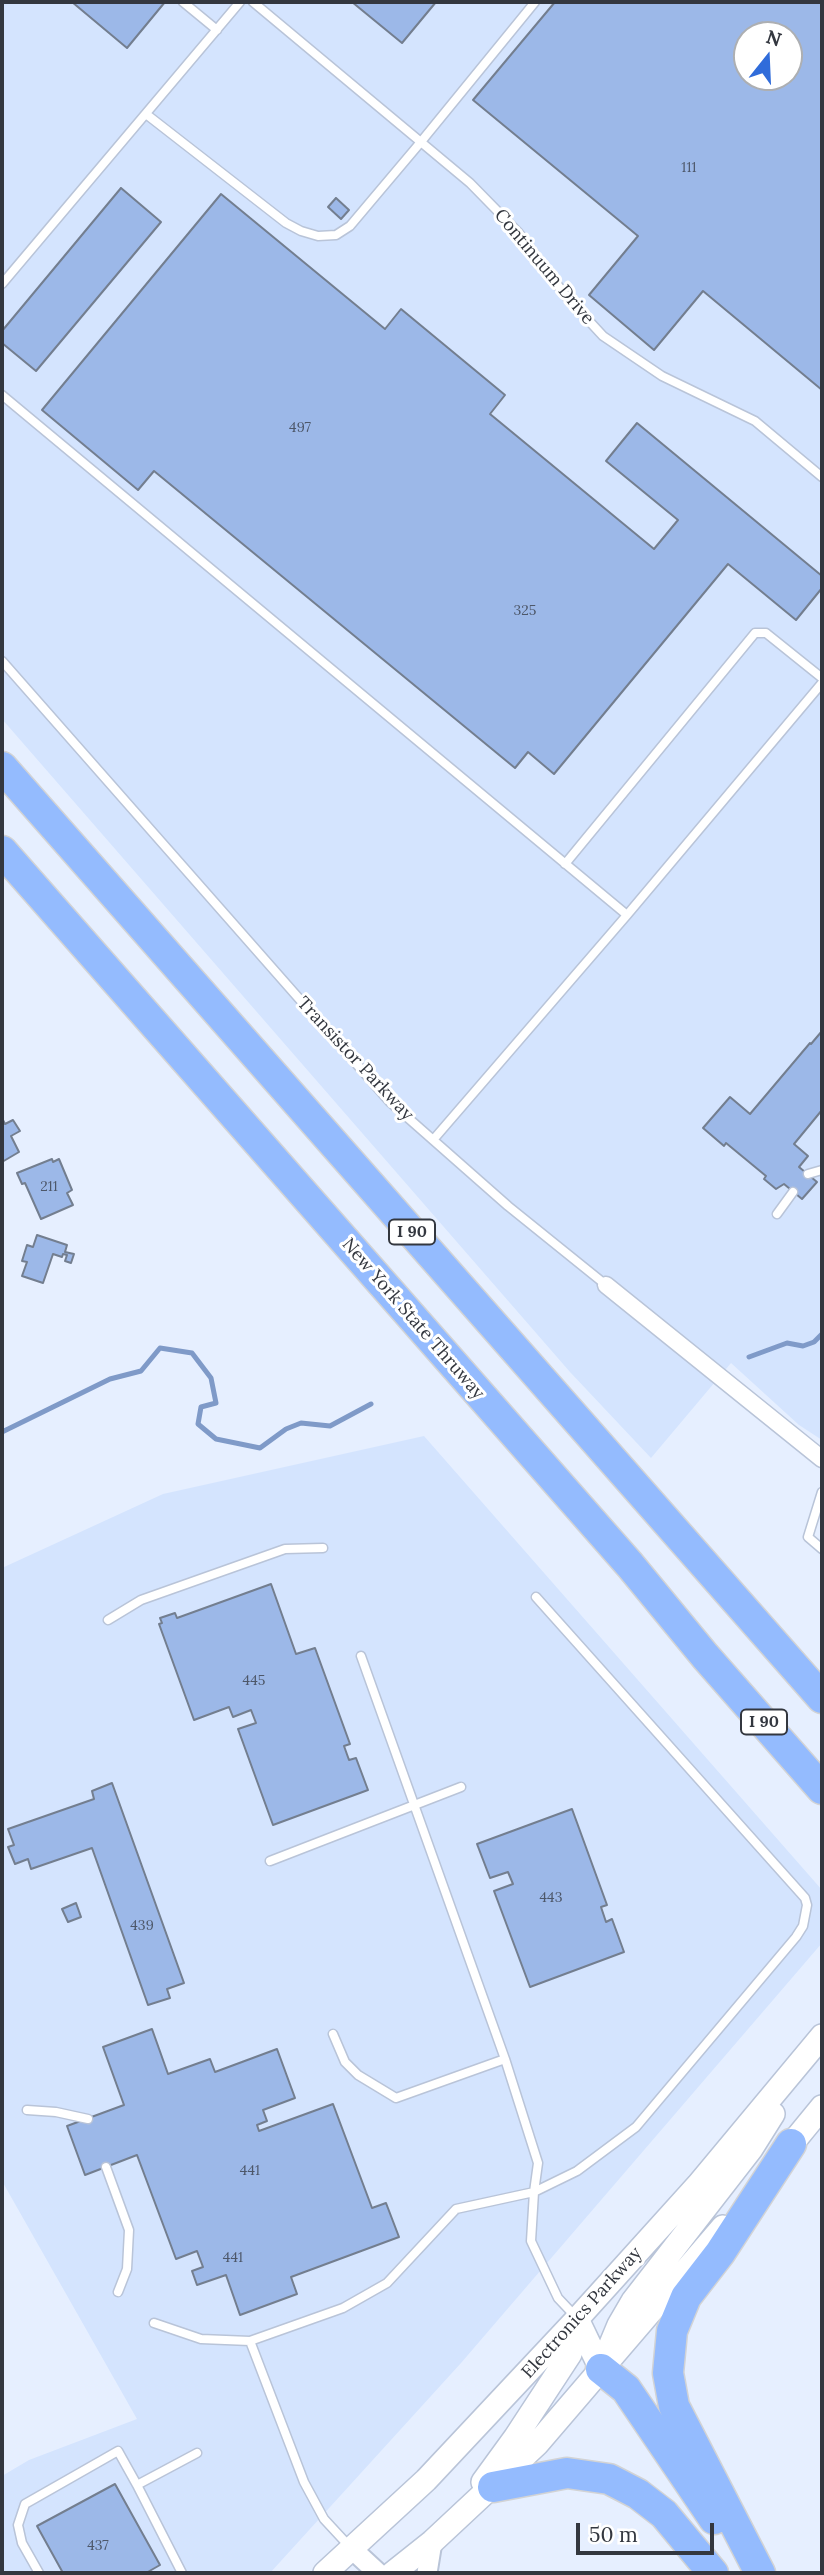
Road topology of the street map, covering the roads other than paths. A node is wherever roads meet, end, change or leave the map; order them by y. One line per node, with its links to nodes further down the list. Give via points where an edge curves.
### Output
1 (183, 2): 5 (lane)
2 (240, 2): 5 (lane)
3 (253, 2): 7 (lane, Continuum Drive)
4 (535, 2): 7 (lane)
5 (217, 30): 6 (lane)
6 (146, 114): 7 (lane, via 286,223 318,236 335,235 350,226); 8 (lane)
7 (420, 143): 10 (lane, Continuum Drive, via 470,183 518,232 603,336 662,376 755,421)
8 (2, 284)
9 (2, 396): 16 (lane)
10 (822, 477)
11 (2, 660): 18 (lane, Transistor Parkway, via 390,1102)
12 (822, 678): 16 (lane, via 765,633 755,633)
13 (822, 683): 17 (lane)
14 (2, 767): 31 (highway, I 90)
15 (2, 851): 33 (highway, New York State Thruway / I 90)
16 (565, 864): 17 (lane)
17 (626, 915): 18 (lane)
18 (433, 1140): 23 (lane, Transistor Parkway)
19 (822, 1170): 20 (lane)
20 (808, 1174)
21 (793, 1192): 22 (lane)
22 (777, 1213)
23 (606, 1285): 24 (street, Transistor Parkway)
24 (822, 1459)
25 (822, 1492): 27 (lane, via 808,1537)
26 (323, 1548): 29 (lane, via 285,1549 141,1600)
27 (822, 1549)
28 (536, 1597): 44 (lane, via 807,1905 796,1937 636,2127 577,2171)
29 (108, 1620)
30 (361, 1656): 34 (lane)
31 (822, 1698)
32 (461, 1787): 34 (lane)
33 (822, 1789)
34 (415, 1805): 35 (lane); 38 (lane)
35 (270, 1861)
36 (333, 2035): 38 (lane, via 345,2062 396,2098)
37 (822, 2037): 46 (main road, Electronics Parkway); 49 (main road, via 751,2149 633,2301)
38 (505, 2059): 44 (lane, via 538,2163)
39 (822, 2107): 42 (main road)
40 (26, 2110): 41 (lane)
41 (88, 2119)
42 (791, 2144): 49 (main road); 65 (highway, via 686,2297 672,2331 668,2373 674,2406)
43 (106, 2167): 45 (lane, via 129,2230 127,2269)
44 (534, 2192): 46 (lane, via 531,2241 558,2298); 48 (lane, via 456,2209 387,2283 343,2308)
45 (118, 2292)
46 (578, 2319): 49 (main road); 53 (main road, via 570,2354); 55 (main road, Electronics Parkway, via 446,2460)
47 (154, 2323): 48 (lane, via 201,2339)
48 (250, 2342): 55 (lane, via 304,2482 324,2519)
49 (601, 2369): 52 (main road); 63 (highway, via 611,2400); 64 (highway, via 626,2389)
50 (197, 2453): 51 (lane)
51 (137, 2485): 56 (lane, via 118,2451 25,2504 18,2525 22,2543); 57 (lane)
52 (493, 2487): 53 (main road); 62 (highway, via 567,2473 609,2479 664,2514)
53 (457, 2518): 54 (main road)
54 (432, 2542): 60 (main road); 61 (street)
55 (352, 2549): 58 (main road, Electronics Parkway); 59 (street)
56 (39, 2573)
57 (182, 2573)
58 (325, 2573)
59 (378, 2573)
60 (393, 2573)
61 (427, 2573)
62 (713, 2573)
63 (727, 2573)
64 (751, 2573)
65 (760, 2573)

